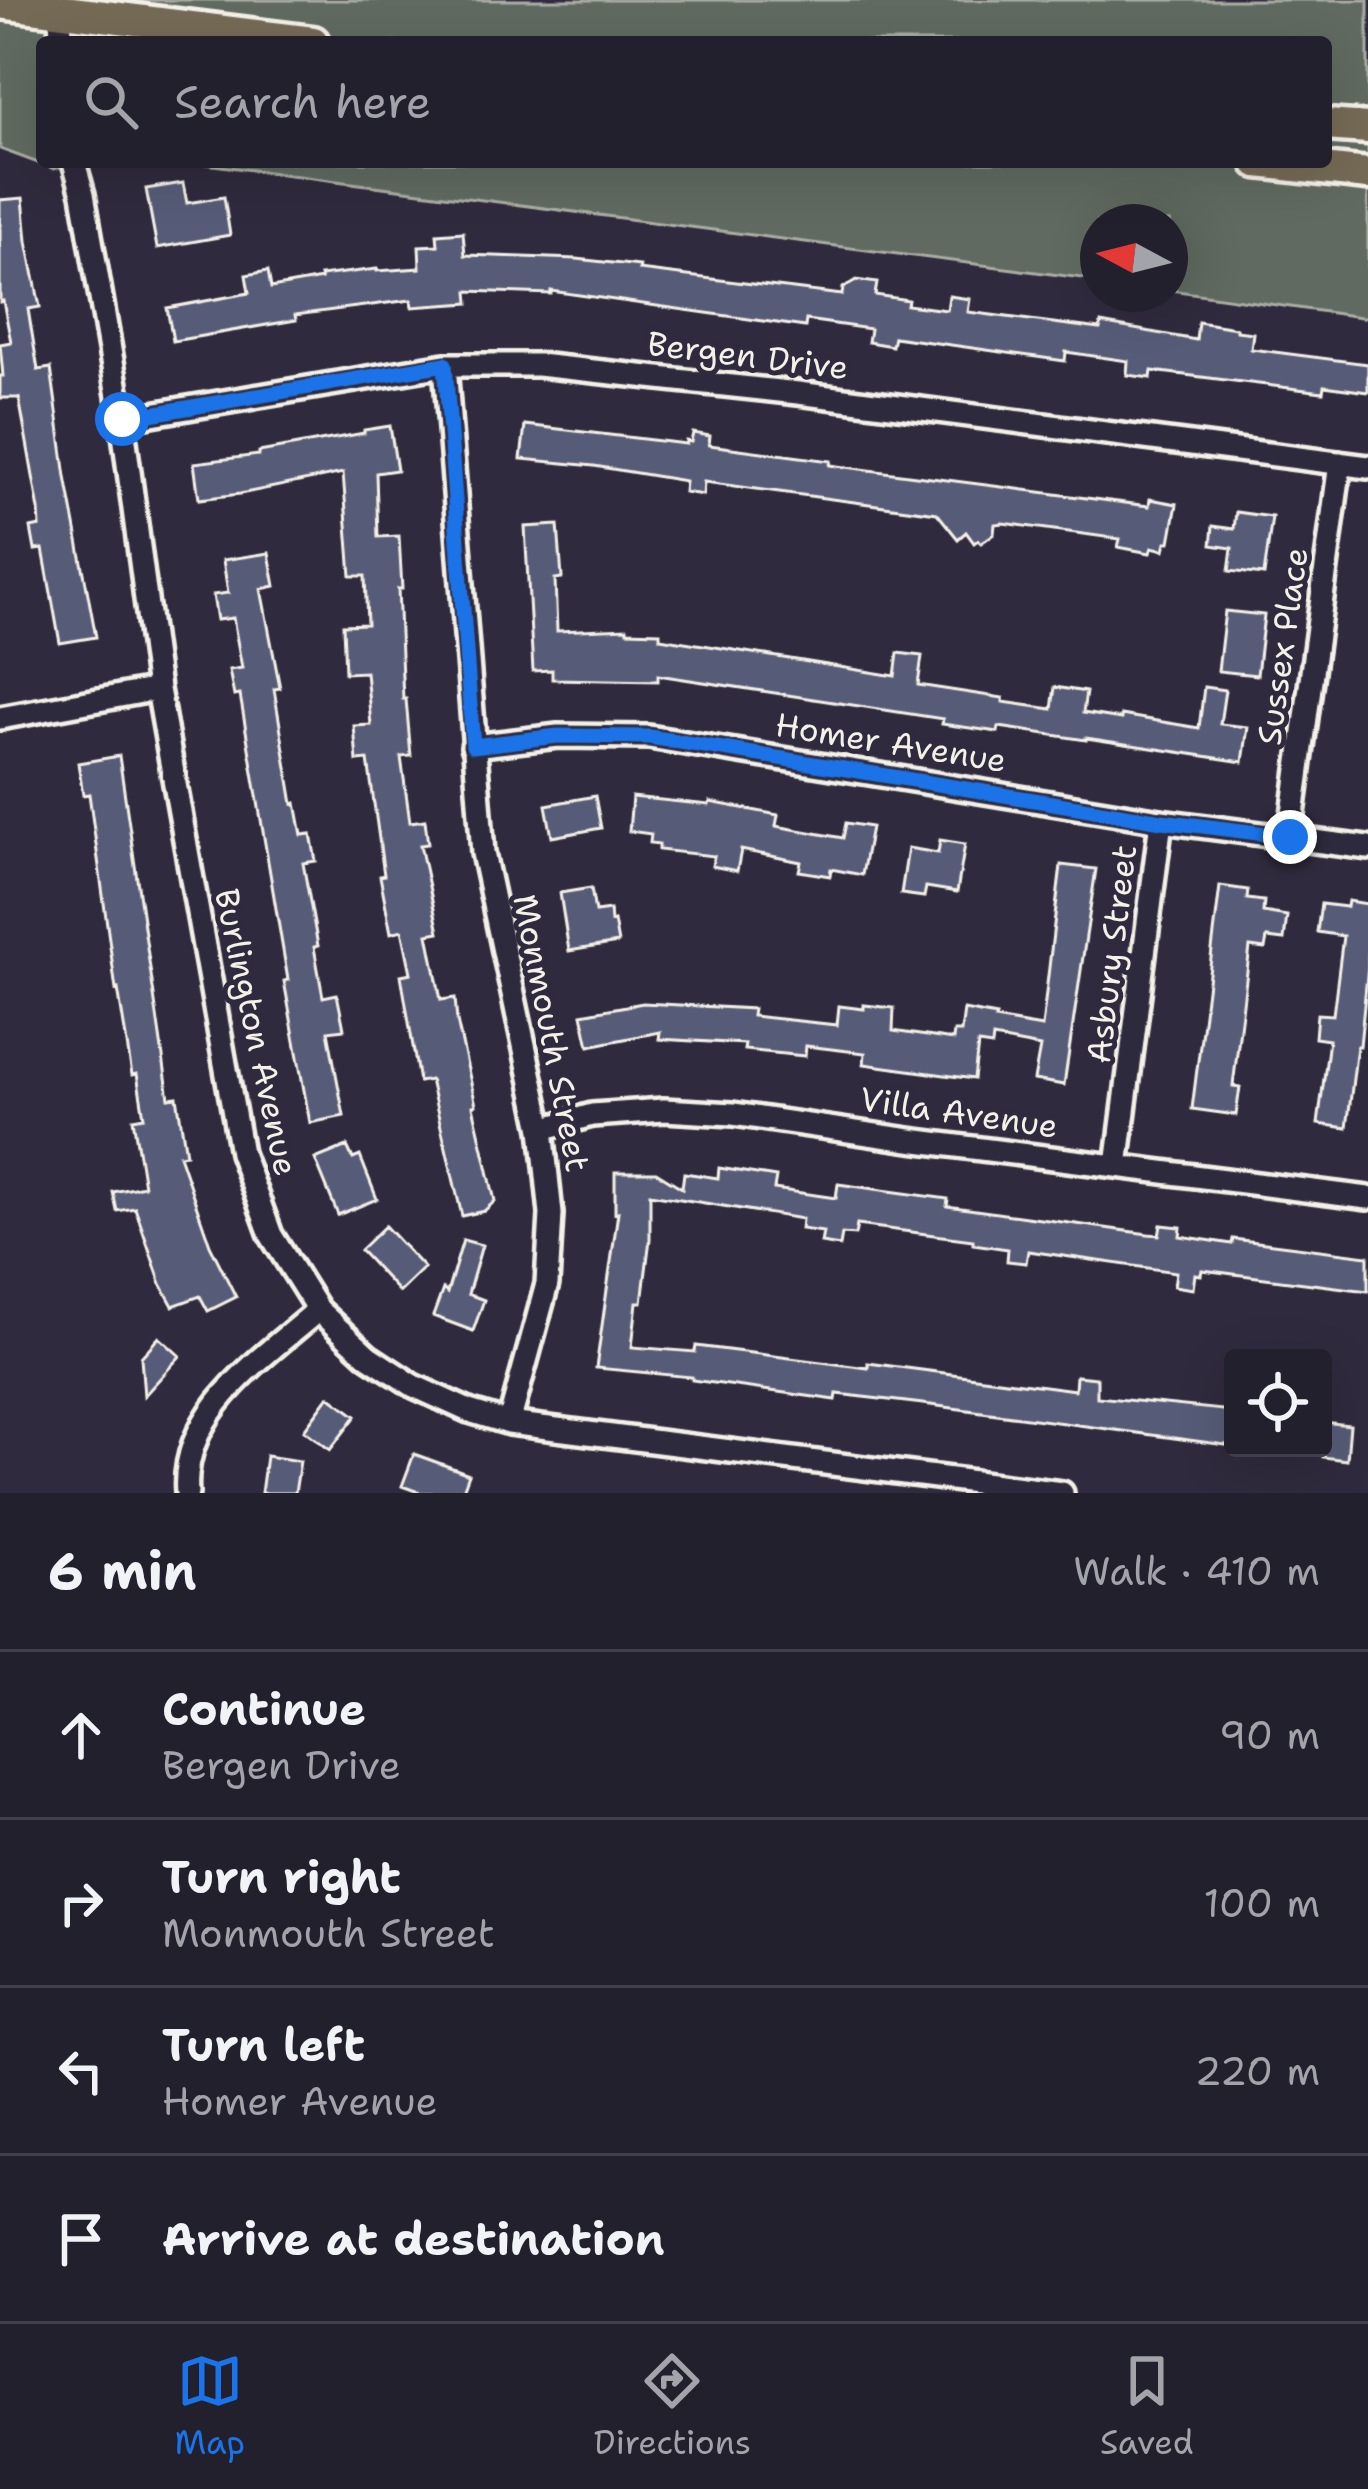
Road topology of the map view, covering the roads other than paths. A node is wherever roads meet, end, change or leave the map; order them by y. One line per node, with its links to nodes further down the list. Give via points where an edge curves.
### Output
1 (0, 3): 2 (main road)
2 (60, 10): 3 (main road); 4 (street)
3 (108, 29): 5 (main road)
4 (62, 36)
5 (218, 36)
6 (1332, 125): 7 (main road)
7 (1368, 128)
8 (76, 168): 12 (street, Burlington Avenue)
9 (86, 168): 12 (street, Burlington Avenue)
10 (1313, 168): 11 (main road)
11 (1368, 174)
12 (83, 194): 14 (street, Burlington Avenue)
13 (445, 364): 14 (street, Bergen Drive); 15 (street, Bergen Drive, via 538,365 798,393); 19 (street, Monmouth Street)
14 (122, 419): 17 (street, Burlington Avenue)
15 (1340, 464): 16 (street, Bergen Drive); 21 (street, Sussex Place)
16 (1368, 467)
17 (158, 689): 18 (street); 26 (street, Burlington Avenue, via 242,1153 271,1235)
18 (0, 718)
19 (473, 746): 20 (street, Homer Avenue, via 650,737); 23 (street, Monmouth Street, via 483,853)
20 (1162, 821): 21 (street, Homer Avenue); 24 (street, Asbury Street)
21 (1290, 837): 22 (street, Homer Avenue)
22 (1368, 848)
23 (542, 1129): 24 (street, Villa Avenue, via 592,1115 733,1114); 27 (street, Monmouth Street, via 551,1214 547,1284)
24 (1118, 1166): 25 (street, Villa Avenue)
25 (1368, 1198)
26 (318, 1310): 27 (street, Burlington Avenue, via 414,1386); 28 (street, via 230,1387 200,1426)
27 (509, 1423): 29 (street, Burlington Avenue)
28 (187, 1493)
29 (1062, 1493)

